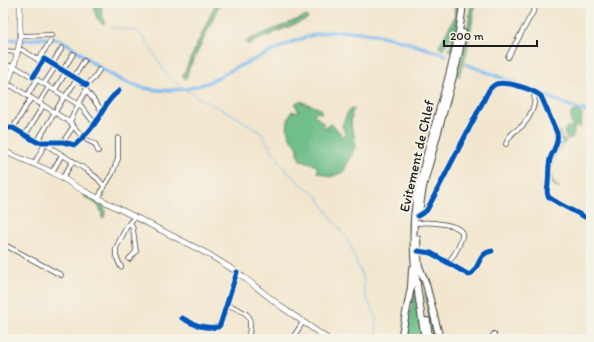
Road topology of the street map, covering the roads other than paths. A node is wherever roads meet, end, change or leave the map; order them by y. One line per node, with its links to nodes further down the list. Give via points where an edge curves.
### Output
1 (4, 3): 6 (street)
2 (20, 3): 9 (main road)
3 (463, 3): 68 (highway, Evitement de Chlef, via 460,30 416,200 413,236)
4 (467, 3): 64 (highway, Evitement de Chlef, via 457,62 423,187)
5 (538, 3): 15 (street)
6 (4, 23): 8 (street)
7 (52, 35): 9 (street)
8 (4, 36)
9 (20, 36): 13 (main road)
10 (50, 42): 16 (street)
11 (62, 48): 19 (street)
12 (3, 51): 13 (street)
13 (20, 51): 16 (street); 20 (main road)
14 (73, 54): 22 (street)
15 (508, 57)
16 (41, 60): 19 (street); 23 (street)
17 (84, 61): 24 (street)
18 (3, 64): 20 (street)
19 (54, 65): 22 (street); 26 (street)
20 (14, 67): 23 (street); 25 (main road)
21 (99, 70): 27 (street)
22 (64, 71): 24 (street); 29 (street)
23 (35, 78): 26 (street); 34 (street)
24 (75, 78): 27 (street); 35 (street)
25 (6, 81): 33 (main road); 34 (street)
26 (44, 84): 28 (street)
27 (87, 85): 30 (street)
28 (49, 87): 29 (street); 36 (street)
29 (55, 90): 35 (street)
30 (86, 90): 37 (street); 38 (street)
31 (119, 91): 38 (street)
32 (533, 92): 52 (street, via 535,100 530,115 523,125 511,134); 64 (street, via 508,84 492,86 428,208); 65 (street, via 543,99 557,137 550,162 547,194 554,201)
33 (3, 96)
34 (29, 97): 36 (street); 44 (street)
35 (65, 97): 37 (street); 39 (street)
36 (41, 104): 39 (street); 46 (street)
37 (78, 105): 40 (street); 41 (street)
38 (102, 111): 41 (street)
39 (55, 113): 40 (street); 49 (street)
40 (70, 122): 43 (street)
41 (94, 124): 47 (street)
42 (5, 127): 44 (street); 45 (street, via 14,132)
43 (73, 127): 47 (street); 50 (street)
44 (13, 128): 45 (street)
45 (18, 131): 46 (street)
46 (25, 135): 49 (street)
47 (83, 138): 50 (street, via 75,145); 55 (street, via 94,143)
48 (118, 138): 61 (street, via 118,159)
49 (37, 142): 51 (street)
50 (61, 142): 51 (street); 53 (street)
51 (45, 144): 53 (street); 58 (street)
52 (506, 144)
53 (53, 150): 56 (street)
54 (3, 151): 58 (main road)
55 (98, 151)
56 (62, 155): 57 (street); 59 (street)
57 (73, 161): 60 (street); 61 (street)
58 (34, 164): 59 (main road)
59 (52, 172): 60 (main road)
60 (62, 179): 62 (main road)
61 (104, 186): 62 (street)
62 (99, 198): 63 (main road)
63 (135, 217): 66 (street); 74 (main road, via 195,247)
64 (418, 219): 68 (highway, Evitement de Chlef); 71 (street, via 458,228 461,231 462,238)
65 (591, 220)
66 (130, 222): 70 (street, via 136,252); 73 (street, via 116,248 116,256)
67 (3, 244): 75 (street)
68 (415, 251): 71 (street, via 430,253); 72 (highway, Evitement de Chlef); 85 (highway); 86 (highway, Evitement de Chlef, via 414,262)
69 (492, 251): 71 (street, via 485,254 470,275)
70 (129, 259)
71 (447, 263)
72 (418, 264): 87 (highway, Evitement de Chlef); 88 (highway, via 426,284)
73 (121, 267)
74 (237, 272): 76 (street); 78 (main road)
75 (61, 275)
76 (226, 304): 77 (street, via 217,328); 82 (street, via 248,315 250,334)
77 (182, 318)
78 (303, 322): 83 (street); 84 (main road)
79 (494, 334): 89 (street)
80 (3, 336): 81 (street)
81 (9, 339)
82 (247, 339)
83 (292, 339)
84 (328, 339)
85 (402, 339)
86 (425, 339)
87 (429, 339)
88 (440, 339)
89 (491, 339)

